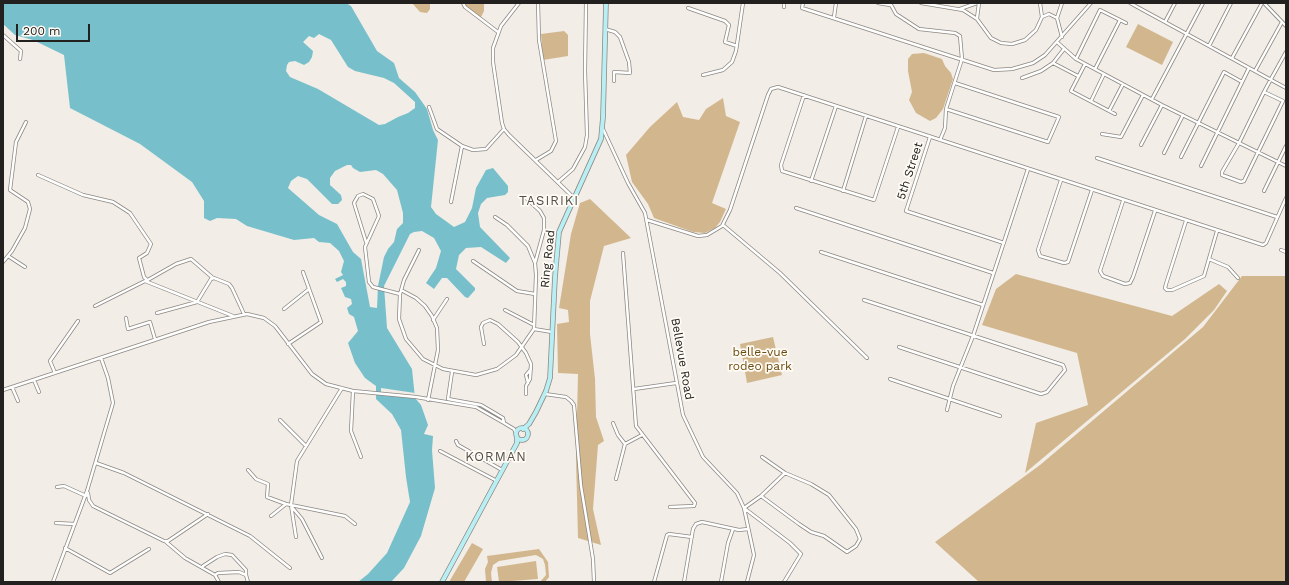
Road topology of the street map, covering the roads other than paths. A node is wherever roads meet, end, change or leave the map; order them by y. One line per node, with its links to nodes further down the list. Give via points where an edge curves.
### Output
1 (463, 3): 35 (street)
2 (519, 3): 35 (street)
3 (538, 3): 93 (street, via 539,40 556,141 551,151)
4 (586, 3): 101 (street, via 585,70 588,135 585,148 573,169)
5 (606, 3): 34 (main road, Ring Road)
6 (743, 3): 40 (street)
7 (784, 3): 22 (street)
8 (803, 3): 25 (street, via 802,8)
9 (836, 3): 25 (street)
10 (878, 3): 21 (street)
11 (921, 3): 24 (street)
12 (978, 3): 24 (street); 28 (street)
13 (1040, 3): 26 (street)
14 (1062, 3): 27 (street)
15 (1091, 3): 38 (street)
16 (1130, 3): 30 (street)
17 (1175, 3): 30 (street)
18 (1203, 3): 36 (street)
19 (1231, 3): 41 (street)
20 (1263, 3): 31 (street); 44 (street)
21 (890, 4): 46 (street, via 896,14 919,29 957,34 962,40)
22 (784, 7)
23 (688, 8): 40 (street, via 725,21 729,25 725,42)
24 (959, 9): 28 (street)
25 (834, 17): 46 (street)
26 (1042, 17): 27 (street, via 1049,14); 28 (street, via 1033,34 1012,44 1001,43 991,38)
27 (1057, 18): 38 (street)
28 (977, 19)
29 (1120, 20): 32 (street); 47 (street, via 1100,10); 51 (street)
30 (1165, 22): 36 (street)
31 (1282, 22): 33 (street); 52 (street)
32 (1126, 23)
33 (1286, 26)
34 (605, 29): 58 (street, via 615,32 620,37 629,62 630,73 614,72); 80 (main road, Ring Road)
35 (498, 32): 79 (street, via 493,48 493,62)
36 (1187, 34): 41 (street); 66 (street)
37 (3, 35): 45 (street, via 20,51)
38 (1062, 37): 39 (street)
39 (1058, 43): 42 (street); 46 (street, via 1033,63 1012,69 994,70)
40 (737, 46): 54 (street, via 732,62 723,70)
41 (1209, 46): 44 (street)
42 (1064, 49): 47 (street); 48 (street)
43 (1286, 52): 57 (street)
44 (1232, 58): 50 (street)
45 (20, 59)
46 (962, 59): 60 (street)
47 (1076, 59): 49 (street)
48 (1053, 63): 55 (street); 56 (street)
49 (1085, 64): 51 (street); 55 (street)
50 (1249, 68): 52 (street); 59 (street)
51 (1095, 69): 53 (street)
52 (1255, 71): 57 (street)
53 (1104, 74): 61 (street); 67 (street)
54 (703, 75)
55 (1078, 76): 67 (street, via 1071,91)
56 (1022, 78)
57 (1271, 79): 62 (street); 63 (street)
58 (614, 81)
59 (1242, 82): 77 (street, via 1224,72); 81 (street)
60 (955, 83): 71 (street); 71 (street, via 1059,117 1048,142)
61 (1123, 84): 65 (street); 72 (street)
62 (1286, 88)
63 (1264, 92): 85 (street); 89 (street, via 1283,101)
64 (804, 95): 69 (street); 100 (street, via 781,165 782,171); 117 (street, via 778,87 769,91)
65 (1143, 95): 66 (street); 82 (street, via 1121,137)
66 (1152, 99): 68 (street)
67 (1091, 101): 72 (street)
68 (1162, 105): 74 (street); 86 (street)
69 (836, 106): 75 (street); 100 (street)
70 (429, 107): 87 (street, via 437,129)
71 (946, 108): 84 (street, via 945,128)
72 (1109, 111): 73 (street)
73 (1115, 114)
74 (1183, 115): 77 (street); 90 (street)
75 (866, 116): 78 (street); 103 (street)
76 (26, 122): 126 (street, via 16,142 10,190 28,202 30,208 25,228)
77 (1199, 123): 81 (street); 91 (street)
78 (898, 127): 83 (street); 103 (street, via 874,200)
79 (504, 129): 87 (street, via 486,149); 93 (street)
80 (603, 129): 106 (main road, Ring Road, via 600,144); 115 (street, Bellevue Road, via 628,183 642,205)
81 (1218, 132): 85 (street); 95 (street)
82 (1102, 134)
83 (930, 137): 84 (street); 120 (street, 5th Street, via 906,212)
84 (940, 140): 97 (street)
85 (1239, 143): 89 (street); 89 (street, via 1222,175 1243,182)
86 (1141, 145)
87 (462, 146): 109 (street)
88 (1286, 146): 94 (street)
89 (1258, 152): 94 (street)
90 (1164, 153)
91 (1181, 157)
92 (1097, 158): 114 (street)
93 (536, 160): 101 (street)
94 (1278, 162): 96 (street); 104 (street)
95 (1201, 166)
96 (1286, 166)
97 (1028, 169): 99 (street); 120 (street)
98 (38, 175): 136 (street, via 83,195 113,202 130,213 150,244 147,253 139,258)
99 (1061, 180): 102 (street); 102 (street, via 1038,250 1040,256 1064,264 1068,262)
100 (811, 181): 103 (street)
101 (558, 182): 106 (street)
102 (1092, 190): 108 (street)
103 (843, 191)
104 (1264, 191)
105 (525, 197): 130 (street, via 544,218)
106 (574, 198): 157 (main road, Ring Road, via 559,236)
107 (1286, 198): 110 (street)
108 (1123, 200): 112 (street); 112 (street, via 1100,271 1102,276 1125,284 1130,283 1133,277)
109 (451, 202)
110 (1285, 202): 114 (street)
111 (796, 208): 133 (street)
112 (1155, 211): 116 (street)
113 (495, 217): 130 (street, via 528,246)
114 (1277, 217): 118 (street, via 1263,246)
115 (647, 220): 117 (street, via 702,236); 174 (street, Bellevue Road)
116 (1186, 221): 118 (street); 127 (street, via 1166,289 1172,290 1204,276)
117 (723, 225): 165 (street, via 780,273)
118 (1217, 231): 127 (street)
119 (366, 242): 119 (street, via 355,207 356,198 363,194 373,199 379,216); 139 (street, via 368,277 373,287)
120 (1004, 243): 133 (street)
121 (419, 250): 138 (street)
122 (1281, 250): 124 (street)
123 (821, 252): 144 (street)
124 (1286, 252)
125 (623, 253): 178 (street)
126 (8, 256): 129 (street); 131 (street)
127 (1209, 259): 135 (street, via 1228,266)
128 (473, 261): 140 (street, via 517,291)
129 (3, 262)
130 (535, 263): 140 (street)
131 (25, 267)
132 (303, 272): 137 (street)
133 (993, 273): 144 (street)
134 (213, 278): 136 (street, via 191,259 176,264); 143 (street); 150 (street, via 223,281 230,287)
135 (1238, 278)
136 (146, 281): 143 (street); 145 (street)
137 (309, 289): 146 (street); 160 (street, via 321,323)
138 (401, 290): 139 (street); 154 (street, via 422,303)
139 (400, 294): 166 (street, via 399,319 403,333 413,349)
140 (535, 294): 156 (street)
141 (447, 299): 154 (street)
142 (864, 300): 158 (street)
143 (197, 302): 148 (street); 149 (street)
144 (984, 305): 158 (street)
145 (95, 306)
146 (284, 309)
147 (505, 310): 156 (street)
148 (220, 311): 151 (street); 153 (street)
149 (158, 313)
150 (244, 314): 151 (street); 160 (street, via 264,318 275,326)
151 (233, 316): 153 (street)
152 (126, 318): 159 (street, via 128,329 150,322)
153 (225, 318): 159 (street)
154 (433, 320): 166 (street, via 439,342)
155 (78, 321): 170 (street, via 50,361)
156 (534, 327): 157 (street); 162 (street)
157 (552, 332): 182 (main road, Ring Road, via 550,378)
158 (973, 336): 167 (street); 167 (street, via 1063,365 1065,370 1047,392 1041,394)
159 (155, 339): 164 (street)
160 (288, 344): 176 (street, via 317,378 328,385)
161 (484, 344): 162 (street, via 481,327 490,320 501,326)
162 (520, 347): 168 (street, via 529,359); 169 (street, via 509,361 493,371 476,375)
163 (899, 347): 167 (street)
164 (101, 358): 170 (street); 212 (street, via 113,403)
165 (867, 358)
166 (435, 366): 169 (street); 184 (street)
167 (961, 367): 183 (street)
168 (531, 369): 173 (street); 173 (street, via 526,375)
169 (452, 372): 186 (street, via 448,399)
170 (55, 373): 172 (street)
171 (890, 379): 183 (street)
172 (34, 380): 175 (street); 180 (street)
173 (528, 383): 181 (street)
174 (676, 383): 178 (street); 225 (street, Bellevue Road, via 683,414 703,457 737,493)
175 (12, 387): 177 (street); 185 (street)
176 (342, 388): 179 (street); 208 (street)
177 (3, 390)
178 (634, 390): 202 (street, via 636,426)
179 (353, 391): 184 (street); 210 (street, via 352,431)
180 (39, 392)
181 (526, 394)
182 (545, 394): 198 (main road, Ring Road); 247 (street, via 566,397 574,405 581,486 593,559)
183 (950, 398): 194 (street); 195 (street)
184 (428, 400): 186 (street)
185 (18, 401)
186 (451, 401): 187 (street); 190 (street)
187 (461, 401): 188 (street); 190 (street)
188 (469, 402): 189 (street); 191 (street)
189 (476, 403): 192 (street); 193 (street)
190 (462, 405): 191 (street)
191 (468, 406): 192 (street)
192 (475, 407): 193 (street)
193 (485, 409): 199 (street)
194 (947, 410)
195 (1000, 416)
196 (280, 420): 208 (street)
197 (613, 422): 207 (street)
198 (529, 424): 200 (main road, Ring Road); 201 (main road, Ring Road)
199 (514, 429): 200 (street); 203 (street)
200 (521, 429): 201 (main road); 203 (main road)
201 (528, 432): 204 (main road, via 527,438)
202 (642, 434): 207 (street); 224 (street, via 695,503 694,506)
203 (517, 436): 204 (main road); 206 (main road)
204 (523, 440): 206 (main road)
205 (456, 441): 214 (street, via 458,445)
206 (517, 443): 214 (main road)
207 (625, 444): 216 (street)
208 (306, 446): 223 (street, via 297,461)
209 (440, 451): 217 (street)
210 (362, 457)
211 (762, 457): 215 (street)
212 (96, 463): 219 (street); 226 (street, via 124,473)
213 (248, 470): 222 (street, via 256,479 268,484 267,496)
214 (503, 470): 217 (main road)
215 (785, 473): 221 (street); 221 (street, via 811,484 832,497 859,536 856,546 848,552 824,536 811,532)
216 (616, 479)
217 (497, 481): 246 (main road)
218 (57, 488): 220 (street, via 64,486)
219 (87, 491): 220 (street); 235 (street, via 93,506)
220 (86, 496): 229 (street)
221 (760, 496): 225 (street)
222 (286, 504): 223 (street); 227 (street)
223 (290, 505): 230 (street, via 345,516); 233 (street); 238 (street, via 302,519)
224 (670, 507)
225 (744, 508): 232 (street, Bellevue Road); 252 (street, via 801,554)
226 (208, 514): 235 (street, via 168,541); 240 (street, via 250,536)
227 (271, 516)
228 (56, 523): 229 (street)
229 (74, 524): 236 (street)
230 (355, 524)
231 (733, 528): 232 (street); 234 (street, via 698,522 694,525); 250 (street)
232 (748, 529): 251 (street, Bellevue Road, via 754,555)
233 (296, 537)
234 (692, 537): 248 (street, via 668,535); 249 (street)
235 (164, 541): 239 (street, via 185,558)
236 (65, 548): 237 (street, via 110,573); 243 (street)
237 (149, 549)
238 (322, 558)
239 (203, 566): 241 (street); 242 (street, via 217,557 232,555 246,570)
240 (290, 568)
241 (215, 575): 242 (street, via 225,572); 244 (street)
242 (246, 575): 245 (street)
243 (53, 582)
244 (219, 582)
245 (248, 582)
246 (442, 582)
247 (594, 582)
248 (654, 582)
249 (684, 582)
250 (721, 582)
251 (747, 582)
252 (784, 582)

